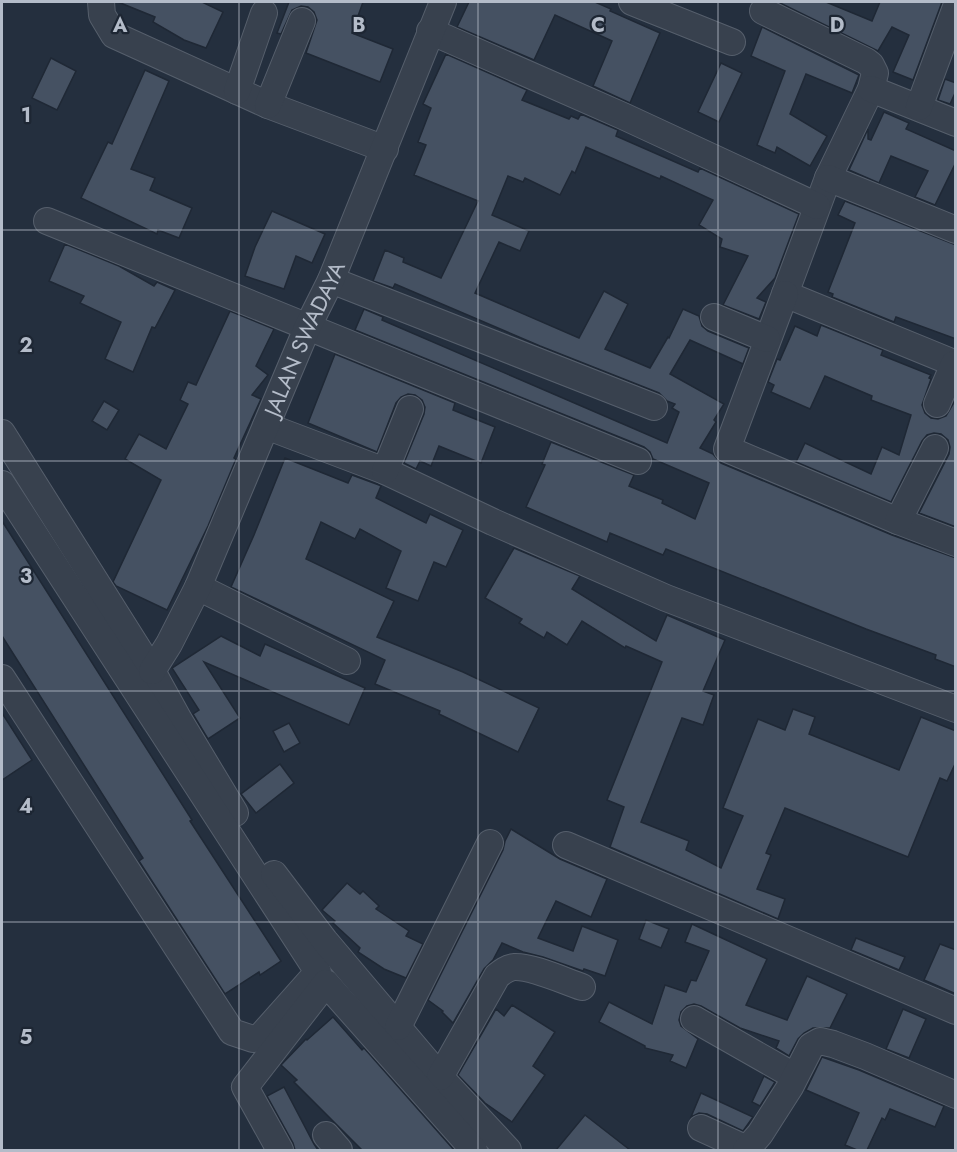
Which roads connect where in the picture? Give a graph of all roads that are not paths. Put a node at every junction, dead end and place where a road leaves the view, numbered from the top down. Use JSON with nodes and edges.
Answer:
{"nodes":[{"id":1,"x":101,"y":2,"type":"edge"},
{"id":2,"x":443,"y":2,"type":"edge"},
{"id":3,"x":632,"y":2,"type":"edge"},
{"id":4,"x":956,"y":7,"type":"edge"},
{"id":5,"x":763,"y":11,"type":"dead end"},
{"id":6,"x":264,"y":13,"type":"dead end"},
{"id":7,"x":302,"y":21,"type":"dead end"},
{"id":8,"x":430,"y":31,"type":"junction"},
{"id":9,"x":732,"y":42,"type":"dead end"},
{"id":10,"x":871,"y":89,"type":"junction"},
{"id":11,"x":237,"y":91,"type":"junction"},
{"id":12,"x":268,"y":105,"type":"junction"},
{"id":13,"x":919,"y":107,"type":"junction"},
{"id":14,"x":956,"y":123,"type":"edge"},
{"id":15,"x":385,"y":149,"type":"junction"},
{"id":16,"x":828,"y":178,"type":"junction"},
{"id":17,"x":817,"y":206,"type":"junction"},
{"id":18,"x":48,"y":221,"type":"dead end"},
{"id":19,"x":956,"y":230,"type":"edge"},
{"id":20,"x":331,"y":280,"type":"junction"},
{"id":21,"x":785,"y":294,"type":"junction"},
{"id":22,"x":714,"y":317,"type":"dead end"},
{"id":23,"x":308,"y":326,"type":"junction"},
{"id":24,"x":767,"y":339,"type":"junction"},
{"id":25,"x":955,"y":364,"type":"edge"},
{"id":26,"x":937,"y":404,"type":"dead end"},
{"id":27,"x":654,"y":406,"type":"dead end"},
{"id":28,"x":410,"y":409,"type":"dead end"},
{"id":29,"x":266,"y":426,"type":"junction"},
{"id":30,"x":2,"y":433,"type":"edge"},
{"id":31,"x":934,"y":448,"type":"dead end"},
{"id":32,"x":638,"y":460,"type":"dead end"},
{"id":33,"x":385,"y":471,"type":"junction"},
{"id":34,"x":2,"y":484,"type":"edge"},
{"id":35,"x":898,"y":521,"type":"junction"},
{"id":36,"x":956,"y":543,"type":"edge"},
{"id":37,"x":198,"y":587,"type":"junction"},
{"id":38,"x":347,"y":661,"type":"dead end"},
{"id":39,"x":152,"y":671,"type":"junction"},
{"id":40,"x":2,"y":678,"type":"edge"},
{"id":41,"x":956,"y":708,"type":"edge"},
{"id":42,"x":490,"y":843,"type":"dead end"},
{"id":43,"x":566,"y":845,"type":"dead end"},
{"id":44,"x":582,"y":987,"type":"dead end"},
{"id":45,"x":956,"y":1011,"type":"edge"},
{"id":46,"x":694,"y":1019,"type":"dead end"},
{"id":47,"x":398,"y":1027,"type":"junction"},
{"id":48,"x":794,"y":1076,"type":"junction"},
{"id":49,"x":440,"y":1077,"type":"junction"},
{"id":50,"x":956,"y":1095,"type":"edge"},
{"id":51,"x":701,"y":1128,"type":"dead end"},
{"id":52,"x":280,"y":1150,"type":"edge"},
{"id":53,"x":474,"y":1150,"type":"edge"},
{"id":54,"x":508,"y":1150,"type":"edge"},
{"id":55,"x":747,"y":1150,"type":"edge"}],
"edges":[{"from":1,"to":11,"type":"street"},
{"from":2,"to":8,"type":"street","name":"JALAN SWADAYA"},
{"from":3,"to":9,"type":"street"},
{"from":4,"to":13,"type":"street"},
{"from":5,"to":10,"type":"street"},
{"from":6,"to":11,"type":"street"},
{"from":7,"to":12,"type":"street"},
{"from":8,"to":15,"type":"street","name":"JALAN SWADAYA"},
{"from":8,"to":17,"type":"street"},
{"from":10,"to":13,"type":"street"},
{"from":10,"to":16,"type":"street"},
{"from":11,"to":12,"type":"street"},
{"from":12,"to":15,"type":"street"},
{"from":13,"to":14,"type":"street"},
{"from":15,"to":20,"type":"street","name":"JALAN SWADAYA"},
{"from":16,"to":17,"type":"street"},
{"from":16,"to":19,"type":"street"},
{"from":17,"to":21,"type":"street"},
{"from":18,"to":23,"type":"street"},
{"from":20,"to":23,"type":"street","name":"JALAN SWADAYA"},
{"from":20,"to":27,"type":"street"},
{"from":21,"to":24,"type":"street"},
{"from":21,"to":25,"type":"street"},
{"from":22,"to":24,"type":"street"},
{"from":23,"to":29,"type":"street","name":"JALAN SWADAYA"},
{"from":23,"to":32,"type":"street"},
{"from":24,"to":35,"type":"street"},
{"from":25,"to":26,"type":"street"},
{"from":28,"to":33,"type":"street"},
{"from":29,"to":33,"type":"street"},
{"from":29,"to":37,"type":"street","name":"JALAN SWADAYA"},
{"from":30,"to":39,"type":"street"},
{"from":31,"to":35,"type":"street"},
{"from":33,"to":41,"type":"street"},
{"from":34,"to":40,"type":"street"},
{"from":35,"to":36,"type":"street"},
{"from":37,"to":38,"type":"street"},
{"from":37,"to":39,"type":"street","name":"JALAN SWADAYA"},
{"from":39,"to":47,"type":"street"},
{"from":42,"to":47,"type":"street"},
{"from":43,"to":45,"type":"street"},
{"from":44,"to":49,"type":"street"},
{"from":46,"to":48,"type":"street"},
{"from":47,"to":49,"type":"street"},
{"from":48,"to":50,"type":"street"},
{"from":48,"to":55,"type":"street"},
{"from":49,"to":54,"type":"street"},
{"from":51,"to":55,"type":"street"},
{"from":52,"to":53,"type":"street"}]}
